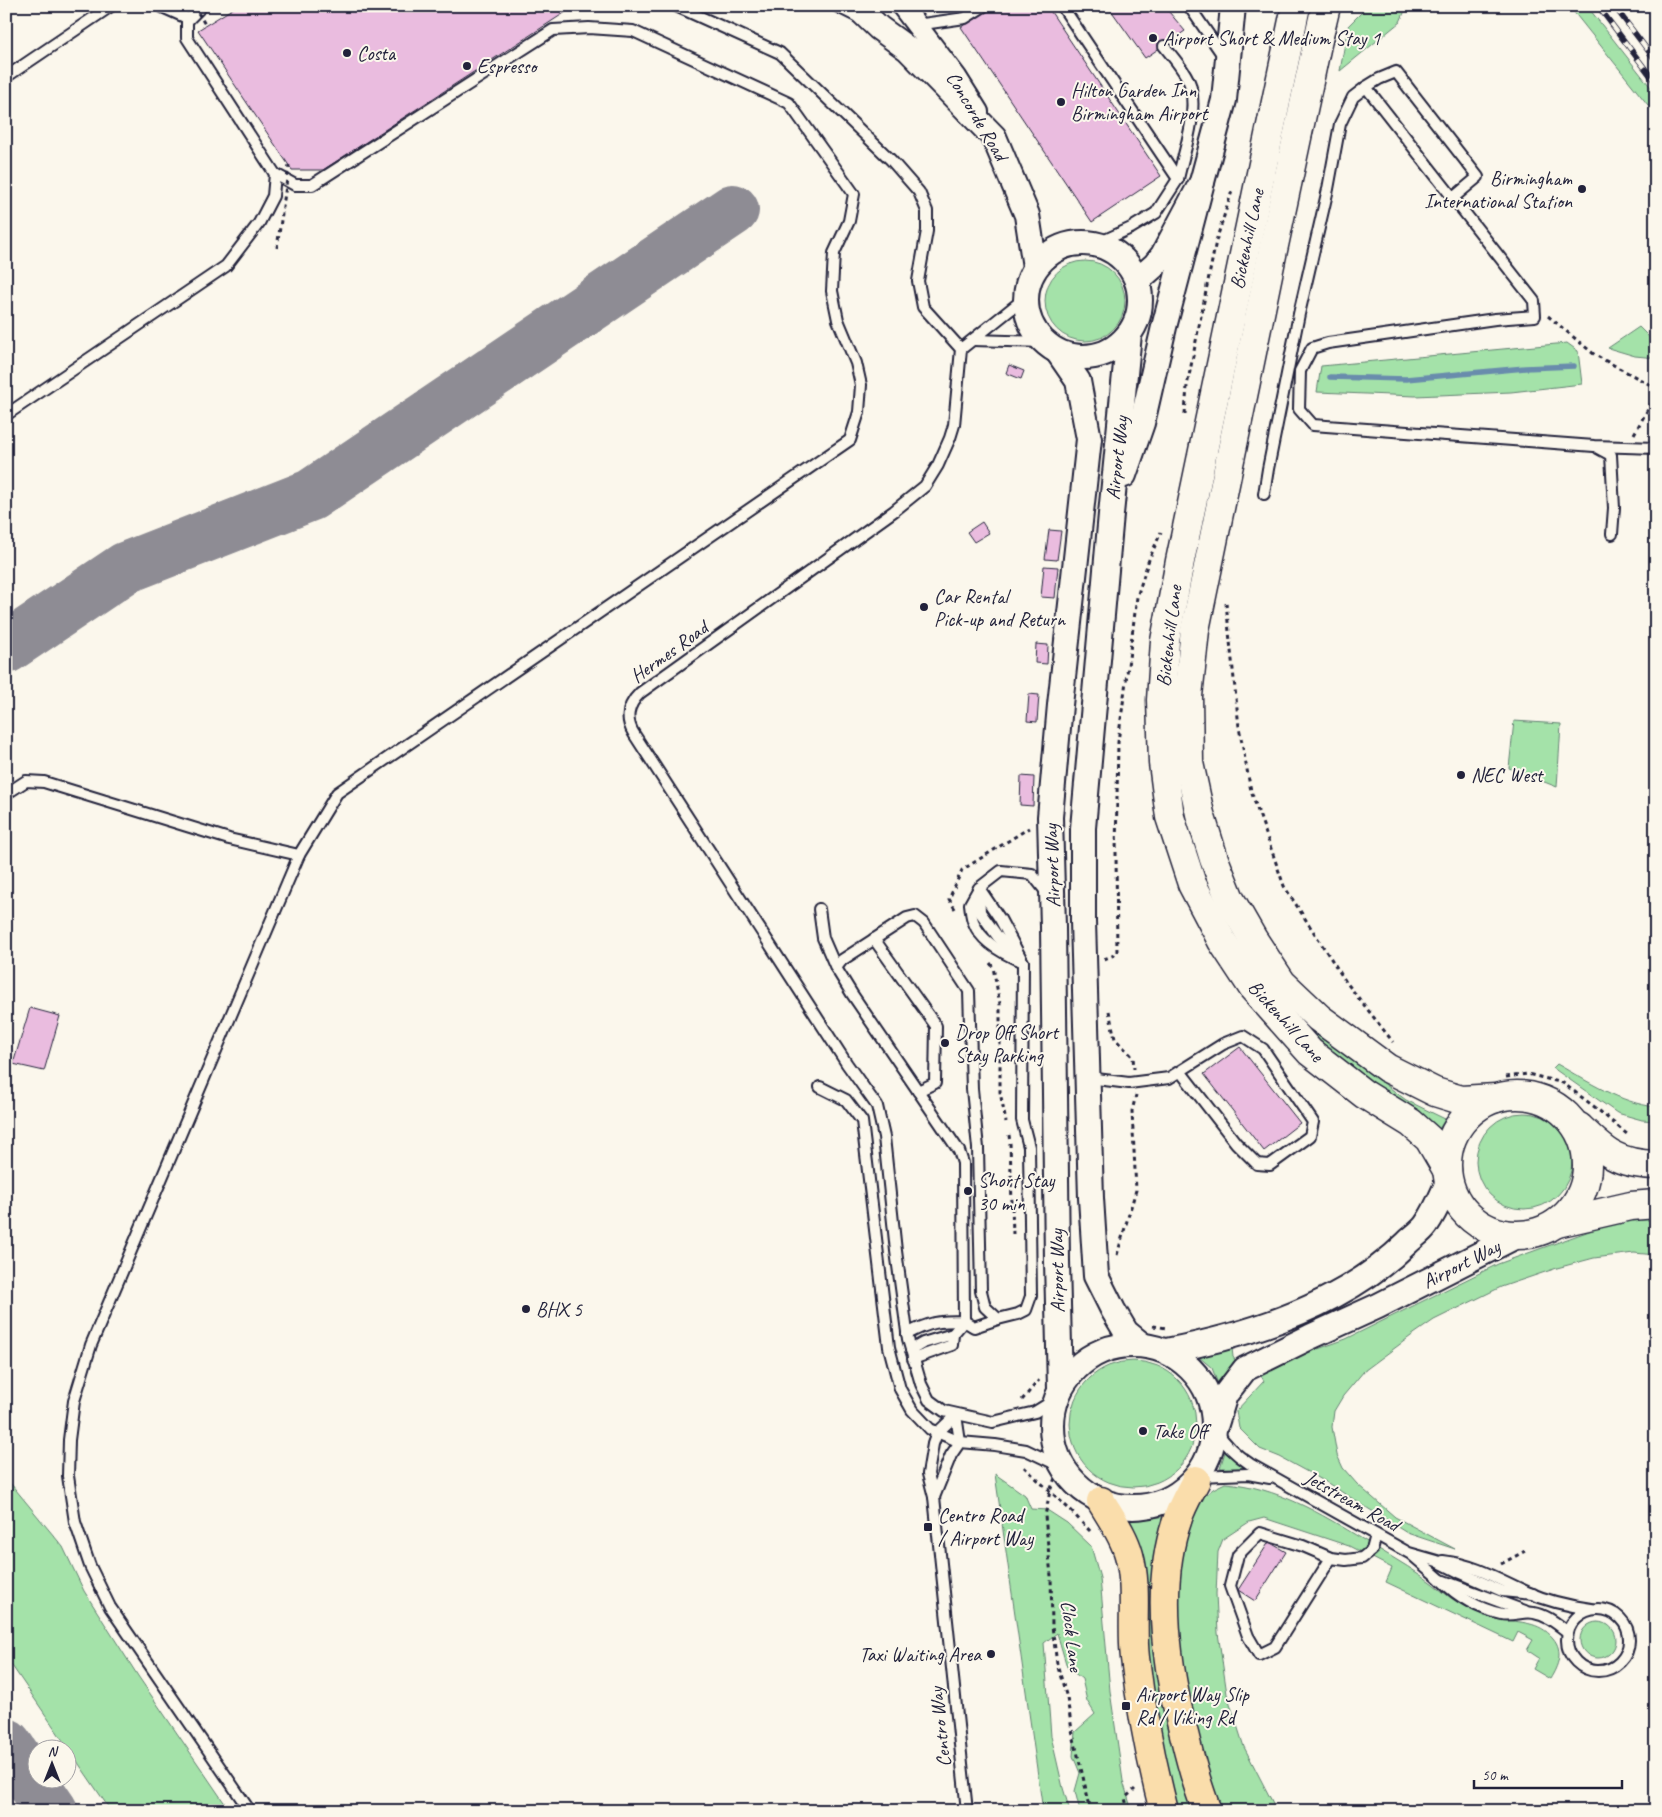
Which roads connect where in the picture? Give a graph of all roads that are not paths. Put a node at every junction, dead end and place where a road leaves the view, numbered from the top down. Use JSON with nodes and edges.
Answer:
{"nodes":[{"id":1,"x":110,"y":6,"type":"edge"},
{"id":2,"x":160,"y":6,"type":"edge"},
{"id":3,"x":202,"y":6,"type":"edge"},
{"id":4,"x":676,"y":6,"type":"edge"},
{"id":5,"x":836,"y":6,"type":"edge"},
{"id":6,"x":856,"y":6,"type":"edge"},
{"id":7,"x":902,"y":6,"type":"edge"},
{"id":8,"x":984,"y":6,"type":"edge"},
{"id":9,"x":1062,"y":6,"type":"edge"},
{"id":10,"x":1189,"y":6,"type":"edge"},
{"id":11,"x":1233,"y":6,"type":"edge"},
{"id":12,"x":1296,"y":6,"type":"edge"},
{"id":13,"x":1326,"y":6,"type":"edge"},
{"id":14,"x":187,"y":18,"type":"dead end"},
{"id":15,"x":916,"y":25,"type":"junction"},
{"id":16,"x":879,"y":28,"type":"junction"},
{"id":17,"x":1164,"y":46,"type":"dead end"},
{"id":18,"x":1227,"y":63,"type":"junction"},
{"id":19,"x":6,"y":77,"type":"edge"},
{"id":20,"x":1366,"y":86,"type":"junction"},
{"id":21,"x":994,"y":137,"type":"junction"},
{"id":22,"x":275,"y":174,"type":"junction"},
{"id":23,"x":1178,"y":180,"type":"junction"},
{"id":24,"x":1202,"y":182,"type":"junction"},
{"id":25,"x":1454,"y":198,"type":"junction"},
{"id":26,"x":1096,"y":244,"type":"junction"},
{"id":27,"x":1035,"y":268,"type":"junction"},
{"id":28,"x":1137,"y":281,"type":"junction"},
{"id":29,"x":1025,"y":298,"type":"junction"},
{"id":30,"x":1129,"y":334,"type":"junction"},
{"id":31,"x":973,"y":340,"type":"junction"},
{"id":32,"x":1051,"y":347,"type":"junction"},
{"id":33,"x":962,"y":349,"type":"junction"},
{"id":34,"x":6,"y":415,"type":"edge"},
{"id":35,"x":1594,"y":446,"type":"junction"},
{"id":36,"x":1656,"y":448,"type":"edge"},
{"id":37,"x":1264,"y":494,"type":"dead end"},
{"id":38,"x":1111,"y":514,"type":"junction"},
{"id":39,"x":1612,"y":534,"type":"dead end"},
{"id":40,"x":6,"y":794,"type":"edge"},
{"id":41,"x":299,"y":855,"type":"junction"},
{"id":42,"x":979,"y":888,"type":"junction"},
{"id":43,"x":1052,"y":900,"type":"junction"},
{"id":44,"x":819,"y":909,"type":"dead end"},
{"id":45,"x":874,"y":939,"type":"junction"},
{"id":46,"x":1024,"y":962,"type":"junction"},
{"id":47,"x":836,"y":968,"type":"junction"},
{"id":48,"x":1180,"y":1071,"type":"junction"},
{"id":49,"x":1088,"y":1078,"type":"junction"},
{"id":50,"x":820,"y":1087,"type":"dead end"},
{"id":51,"x":1500,"y":1088,"type":"junction"},
{"id":52,"x":918,"y":1091,"type":"junction"},
{"id":53,"x":1569,"y":1117,"type":"junction"},
{"id":54,"x":978,"y":1148,"type":"junction"},
{"id":55,"x":960,"y":1151,"type":"junction"},
{"id":56,"x":1656,"y":1166,"type":"edge"},
{"id":57,"x":1448,"y":1175,"type":"junction"},
{"id":58,"x":1656,"y":1204,"type":"edge"},
{"id":59,"x":1557,"y":1222,"type":"junction"},
{"id":60,"x":1518,"y":1235,"type":"junction"},
{"id":61,"x":998,"y":1319,"type":"junction"},
{"id":62,"x":964,"y":1321,"type":"junction"},
{"id":63,"x":907,"y":1334,"type":"junction"},
{"id":64,"x":1168,"y":1340,"type":"junction"},
{"id":65,"x":1142,"y":1345,"type":"junction"},
{"id":66,"x":912,"y":1354,"type":"junction"},
{"id":67,"x":1058,"y":1394,"type":"junction"},
{"id":68,"x":956,"y":1415,"type":"junction"},
{"id":69,"x":1216,"y":1427,"type":"junction"},
{"id":70,"x":938,"y":1433,"type":"junction"},
{"id":71,"x":960,"y":1442,"type":"junction"},
{"id":72,"x":1062,"y":1467,"type":"junction"},
{"id":73,"x":1197,"y":1478,"type":"junction"},
{"id":74,"x":1278,"y":1479,"type":"junction"},
{"id":75,"x":934,"y":1497,"type":"junction"},
{"id":76,"x":1101,"y":1501,"type":"junction"},
{"id":77,"x":1376,"y":1535,"type":"junction"},
{"id":78,"x":1409,"y":1553,"type":"junction"},
{"id":79,"x":1331,"y":1558,"type":"junction"},
{"id":80,"x":1591,"y":1609,"type":"junction"},
{"id":81,"x":1568,"y":1632,"type":"junction"},
{"id":82,"x":250,"y":1811,"type":"edge"},
{"id":83,"x":967,"y":1811,"type":"edge"},
{"id":84,"x":1164,"y":1811,"type":"edge"},
{"id":85,"x":1207,"y":1811,"type":"edge"}],
"edges":[{"from":1,"to":19,"type":"lane"},
{"from":2,"to":14,"type":"lane"},
{"from":3,"to":22,"type":"lane"},
{"from":4,"to":33,"type":"lane"},
{"from":5,"to":16,"type":"lane"},
{"from":6,"to":16,"type":"street"},
{"from":7,"to":15,"type":"street","name":"Concorde Road"},
{"from":8,"to":15,"type":"lane"},
{"from":9,"to":23,"type":"lane"},
{"from":10,"to":18,"type":"lane"},
{"from":11,"to":18,"type":"street"},
{"from":12,"to":57,"type":"main road","name":"Bickenhill Lane"},
{"from":13,"to":51,"type":"main road","name":"Bickenhill Lane"},
{"from":15,"to":21,"type":"street","name":"Concorde Road"},
{"from":16,"to":21,"type":"street"},
{"from":17,"to":23,"type":"lane"},
{"from":18,"to":24,"type":"street"},
{"from":20,"to":25,"type":"lane"},
{"from":20,"to":25,"type":"lane"},
{"from":20,"to":37,"type":"lane"},
{"from":21,"to":27,"type":"street","name":"Concorde Road"},
{"from":22,"to":34,"type":"lane"},
{"from":22,"to":41,"type":"lane"},
{"from":23,"to":26,"type":"lane"},
{"from":24,"to":28,"type":"street"},
{"from":24,"to":38,"type":"street"},
{"from":25,"to":35,"type":"lane"},
{"from":26,"to":27,"type":"street"},
{"from":26,"to":28,"type":"street"},
{"from":27,"to":29,"type":"street"},
{"from":28,"to":30,"type":"street"},
{"from":29,"to":31,"type":"lane"},
{"from":29,"to":32,"type":"street"},
{"from":30,"to":32,"type":"street"},
{"from":30,"to":38,"type":"street","name":"Airport Way"},
{"from":31,"to":32,"type":"lane"},
{"from":31,"to":33,"type":"lane"},
{"from":32,"to":43,"type":"street","name":"Airport Way"},
{"from":33,"to":63,"type":"lane","name":"Hermes Road"},
{"from":35,"to":36,"type":"lane"},
{"from":35,"to":39,"type":"lane"},
{"from":38,"to":49,"type":"street","name":"Airport Way"},
{"from":40,"to":41,"type":"lane"},
{"from":41,"to":82,"type":"lane"},
{"from":42,"to":43,"type":"lane"},
{"from":42,"to":46,"type":"lane"},
{"from":42,"to":46,"type":"lane"},
{"from":43,"to":67,"type":"street","name":"Airport Way"},
{"from":44,"to":47,"type":"lane"},
{"from":45,"to":47,"type":"lane"},
{"from":45,"to":52,"type":"lane"},
{"from":45,"to":54,"type":"lane"},
{"from":46,"to":61,"type":"lane"},
{"from":47,"to":52,"type":"lane"},
{"from":48,"to":48,"type":"lane"},
{"from":48,"to":49,"type":"lane"},
{"from":49,"to":65,"type":"street","name":"Airport Way"},
{"from":50,"to":70,"type":"lane"},
{"from":51,"to":53,"type":"main road"},
{"from":51,"to":57,"type":"main road"},
{"from":52,"to":55,"type":"lane"},
{"from":53,"to":56,"type":"main road"},
{"from":53,"to":59,"type":"main road"},
{"from":54,"to":55,"type":"lane"},
{"from":54,"to":61,"type":"lane"},
{"from":55,"to":62,"type":"lane"},
{"from":57,"to":60,"type":"main road"},
{"from":57,"to":64,"type":"street","name":"Airport Way"},
{"from":58,"to":59,"type":"main road"},
{"from":59,"to":60,"type":"main road"},
{"from":60,"to":69,"type":"street","name":"Airport Way"},
{"from":61,"to":62,"type":"lane"},
{"from":62,"to":63,"type":"lane"},
{"from":62,"to":66,"type":"lane"},
{"from":63,"to":66,"type":"lane","name":"Hermes Road"},
{"from":64,"to":65,"type":"street"},
{"from":64,"to":69,"type":"street"},
{"from":65,"to":67,"type":"street"},
{"from":66,"to":68,"type":"lane","name":"Hermes Road"},
{"from":67,"to":68,"type":"lane","name":"Hermes Road"},
{"from":67,"to":72,"type":"street"},
{"from":68,"to":70,"type":"lane"},
{"from":68,"to":71,"type":"lane"},
{"from":69,"to":73,"type":"street"},
{"from":69,"to":74,"type":"lane","name":"Jetstream Road"},
{"from":70,"to":71,"type":"lane"},
{"from":70,"to":75,"type":"lane","name":"Centro Way"},
{"from":71,"to":72,"type":"lane"},
{"from":71,"to":75,"type":"lane"},
{"from":72,"to":76,"type":"street"},
{"from":73,"to":74,"type":"lane","name":"Jetstream Road"},
{"from":73,"to":76,"type":"street"},
{"from":73,"to":85,"type":"highway"},
{"from":74,"to":77,"type":"lane","name":"Jetstream Road"},
{"from":75,"to":83,"type":"lane","name":"Centro Way"},
{"from":76,"to":84,"type":"highway"},
{"from":77,"to":78,"type":"lane","name":"Jetstream Road"},
{"from":77,"to":79,"type":"lane"},
{"from":78,"to":80,"type":"lane"},
{"from":78,"to":81,"type":"lane"},
{"from":79,"to":79,"type":"lane"},
{"from":80,"to":81,"type":"lane"},
{"from":80,"to":81,"type":"lane"}]}
